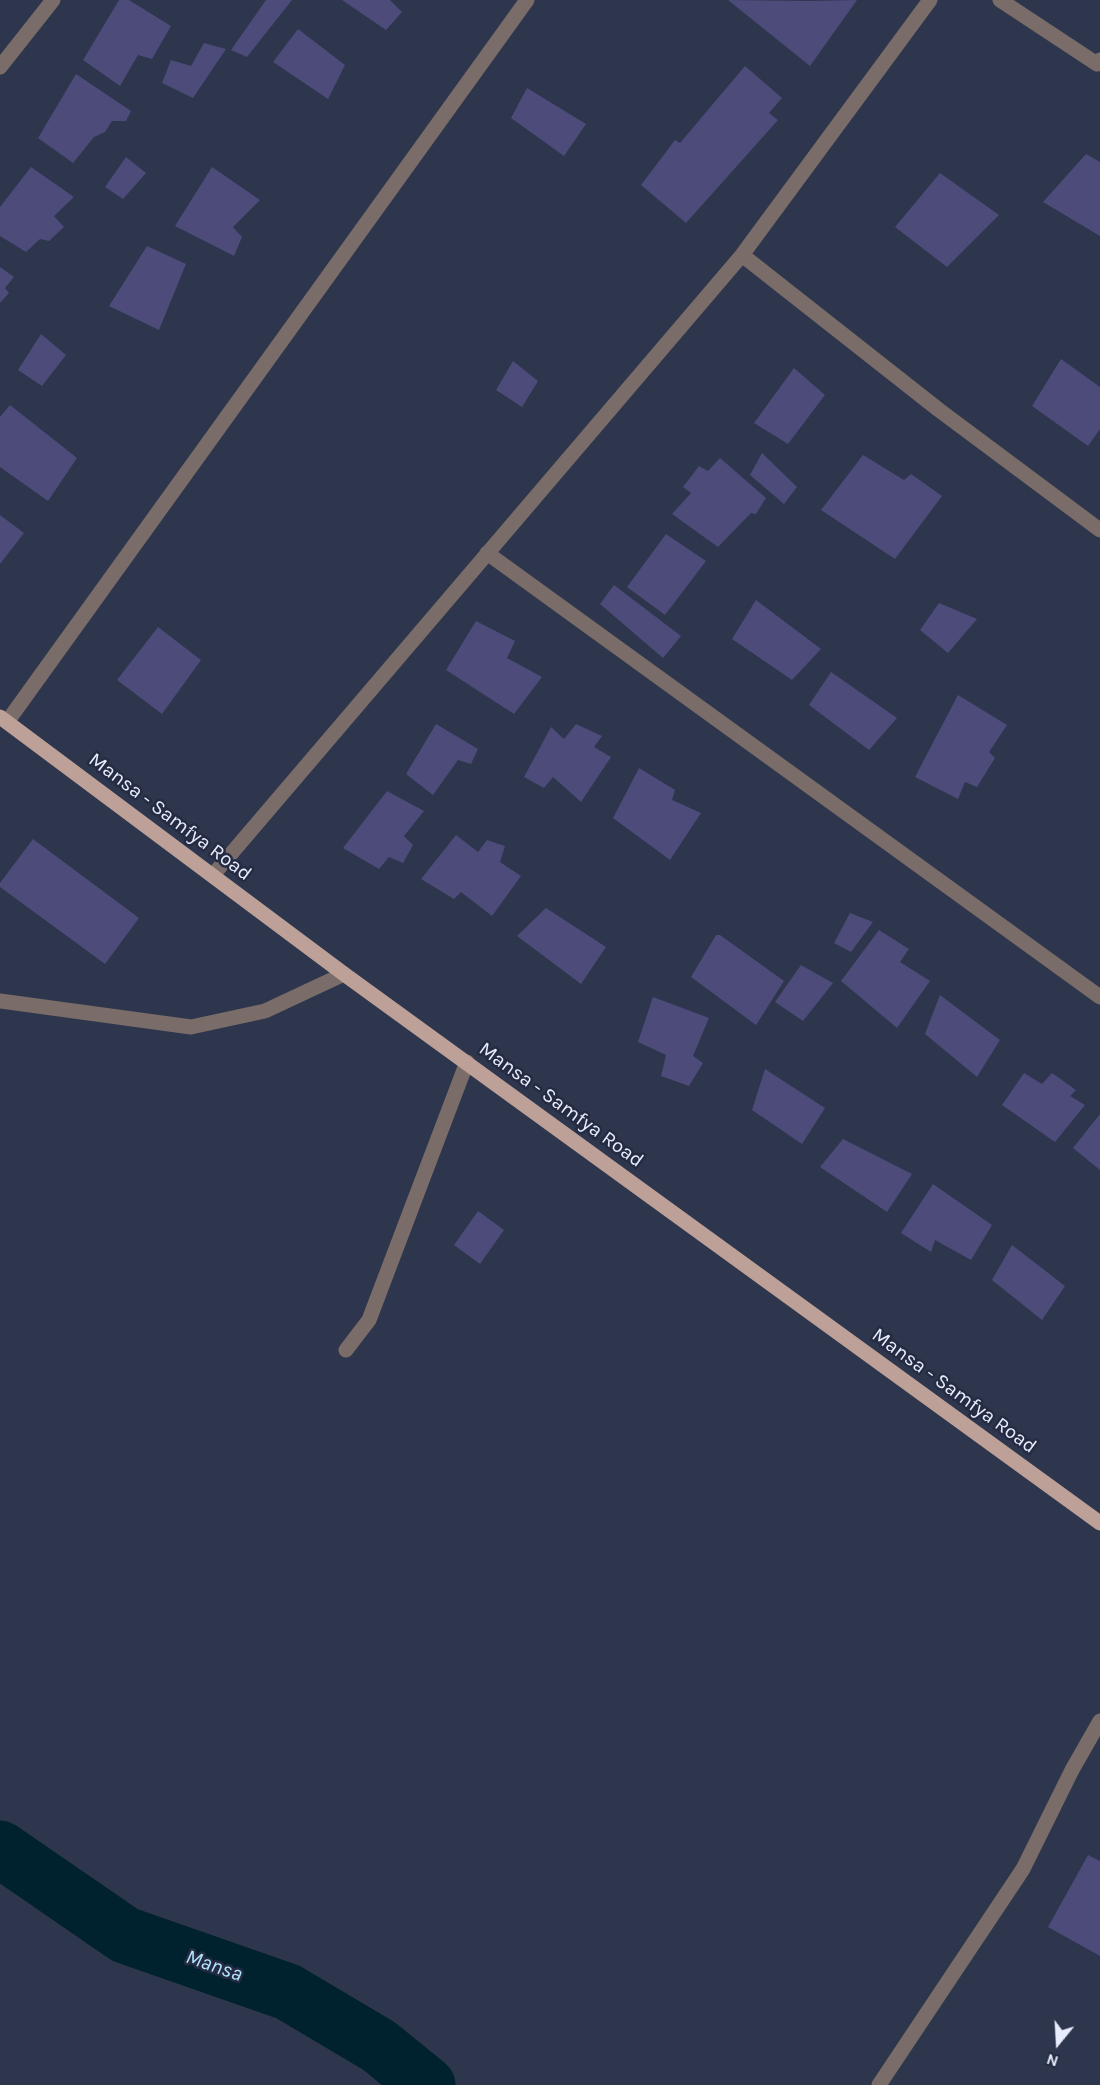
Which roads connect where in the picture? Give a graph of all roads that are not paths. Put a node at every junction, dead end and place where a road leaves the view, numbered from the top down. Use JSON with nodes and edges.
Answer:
{"nodes":[{"id":1,"x":53,"y":0,"type":"edge"},
{"id":2,"x":527,"y":0,"type":"edge"},
{"id":3,"x":930,"y":0,"type":"edge"},
{"id":4,"x":1000,"y":0,"type":"edge"},
{"id":5,"x":1099,"y":64,"type":"edge"},
{"id":6,"x":0,"y":67,"type":"edge"},
{"id":7,"x":742,"y":255,"type":"junction"},
{"id":8,"x":1100,"y":530,"type":"edge"},
{"id":9,"x":488,"y":553,"type":"junction"},
{"id":10,"x":4,"y":720,"type":"edge"},
{"id":11,"x":213,"y":875,"type":"junction"},
{"id":12,"x":344,"y":974,"type":"junction"},
{"id":13,"x":1100,"y":997,"type":"edge"},
{"id":14,"x":0,"y":1001,"type":"edge"},
{"id":15,"x":467,"y":1062,"type":"junction"},
{"id":16,"x":346,"y":1350,"type":"dead end"},
{"id":17,"x":1100,"y":1523,"type":"edge"},
{"id":18,"x":1100,"y":1721,"type":"edge"},
{"id":19,"x":879,"y":2085,"type":"edge"}],
"edges":[{"from":1,"to":6,"type":"street"},
{"from":2,"to":10,"type":"street"},
{"from":3,"to":7,"type":"street"},
{"from":4,"to":5,"type":"street"},
{"from":7,"to":8,"type":"street"},
{"from":7,"to":9,"type":"street"},
{"from":9,"to":11,"type":"street"},
{"from":9,"to":13,"type":"street"},
{"from":10,"to":11,"type":"main road","name":"Mansa - Samfya Road"},
{"from":11,"to":12,"type":"main road","name":"Mansa - Samfya Road"},
{"from":12,"to":14,"type":"street"},
{"from":12,"to":15,"type":"main road","name":"Mansa - Samfya Road"},
{"from":15,"to":16,"type":"street"},
{"from":15,"to":17,"type":"main road","name":"Mansa - Samfya Road"},
{"from":18,"to":19,"type":"street"}]}
